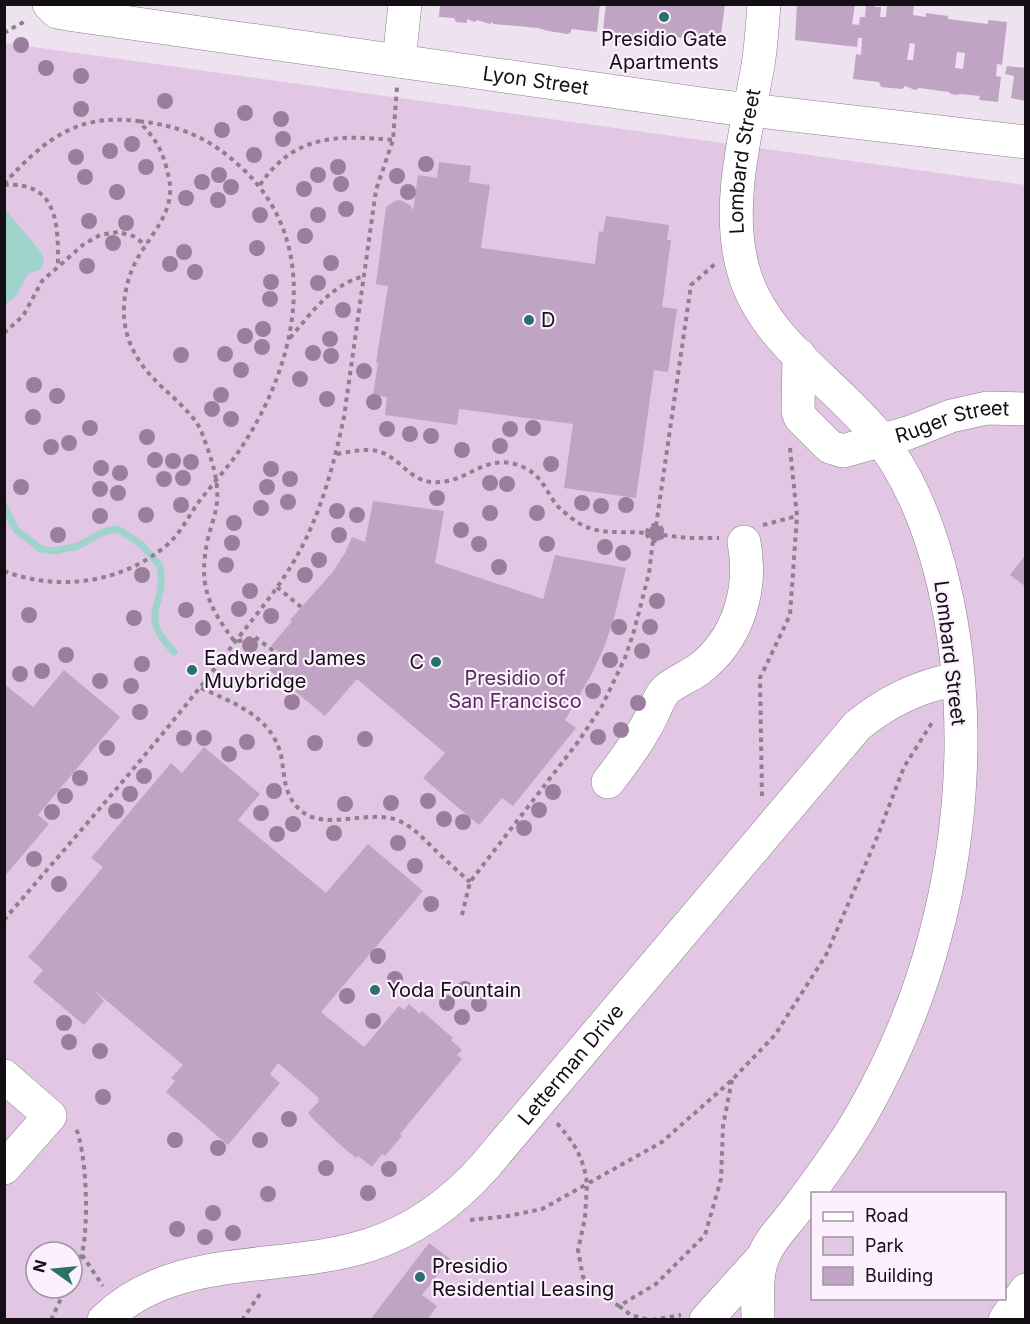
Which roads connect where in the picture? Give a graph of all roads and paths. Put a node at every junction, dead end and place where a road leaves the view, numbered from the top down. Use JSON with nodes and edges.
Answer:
{"nodes":[{"id":1,"x":405,"y":4,"type":"edge"},
{"id":2,"x":764,"y":4,"type":"edge"},
{"id":3,"x":50,"y":5,"type":"edge"},
{"id":4,"x":398,"y":74,"type":"junction"},
{"id":5,"x":750,"y":109,"type":"junction"},
{"id":6,"x":138,"y":121,"type":"junction"},
{"id":7,"x":393,"y":140,"type":"junction"},
{"id":8,"x":1026,"y":142,"type":"edge"},
{"id":9,"x":4,"y":185,"type":"edge"},
{"id":10,"x":260,"y":185,"type":"junction"},
{"id":11,"x":146,"y":245,"type":"junction"},
{"id":12,"x":718,"y":262,"type":"dead end"},
{"id":13,"x":58,"y":266,"type":"junction"},
{"id":14,"x":364,"y":276,"type":"junction"},
{"id":15,"x":4,"y":333,"type":"edge"},
{"id":16,"x":290,"y":338,"type":"junction"},
{"id":17,"x":799,"y":356,"type":"junction"},
{"id":18,"x":1026,"y":409,"type":"edge"},
{"id":19,"x":790,"y":441,"type":"dead end"},
{"id":20,"x":881,"y":441,"type":"junction"},
{"id":21,"x":337,"y":454,"type":"junction"},
{"id":22,"x":216,"y":480,"type":"junction"},
{"id":23,"x":796,"y":516,"type":"junction"},
{"id":24,"x":656,"y":526,"type":"junction"},
{"id":25,"x":647,"y":533,"type":"junction"},
{"id":26,"x":663,"y":535,"type":"junction"},
{"id":27,"x":742,"y":535,"type":"junction"},
{"id":28,"x":653,"y":541,"type":"junction"},
{"id":29,"x":4,"y":572,"type":"edge"},
{"id":30,"x":277,"y":587,"type":"junction"},
{"id":31,"x":301,"y":607,"type":"dead end"},
{"id":32,"x":235,"y":642,"type":"junction"},
{"id":33,"x":276,"y":650,"type":"dead end"},
{"id":34,"x":957,"y":678,"type":"junction"},
{"id":35,"x":200,"y":688,"type":"junction"},
{"id":36,"x":933,"y":720,"type":"dead end"},
{"id":37,"x":608,"y":782,"type":"dead end"},
{"id":38,"x":773,"y":824,"type":"junction"},
{"id":39,"x":470,"y":882,"type":"junction"},
{"id":40,"x":462,"y":915,"type":"dead end"},
{"id":41,"x":4,"y":920,"type":"edge"},
{"id":42,"x":4,"y":1076,"type":"edge"},
{"id":43,"x":732,"y":1080,"type":"junction"},
{"id":44,"x":60,"y":1117,"type":"junction"},
{"id":45,"x":552,"y":1117,"type":"dead end"},
{"id":46,"x":4,"y":1168,"type":"edge"},
{"id":47,"x":587,"y":1184,"type":"junction"},
{"id":48,"x":463,"y":1218,"type":"dead end"},
{"id":49,"x":83,"y":1240,"type":"edge"},
{"id":50,"x":84,"y":1258,"type":"edge"},
{"id":51,"x":762,"y":1258,"type":"junction"},
{"id":52,"x":263,"y":1289,"type":"dead end"},
{"id":53,"x":1026,"y":1290,"type":"edge"},
{"id":54,"x":60,"y":1300,"type":"edge"},
{"id":55,"x":105,"y":1304,"type":"edge"},
{"id":56,"x":619,"y":1306,"type":"junction"},
{"id":57,"x":51,"y":1320,"type":"edge"},
{"id":58,"x":242,"y":1320,"type":"edge"},
{"id":59,"x":649,"y":1320,"type":"edge"},
{"id":60,"x":706,"y":1320,"type":"edge"},
{"id":61,"x":758,"y":1320,"type":"edge"},
{"id":62,"x":1005,"y":1320,"type":"edge"}],
"edges":[{"from":1,"to":4,"type":"street"},
{"from":2,"to":5,"type":"street","name":"Lombard Street"},
{"from":3,"to":4,"type":"street","name":"Lyon Street"},
{"from":4,"to":5,"type":"street","name":"Lyon Street"},
{"from":4,"to":7,"type":"path"},
{"from":5,"to":8,"type":"street","name":"Lyon Street"},
{"from":5,"to":17,"type":"street","name":"Lombard Street"},
{"from":6,"to":9,"type":"path"},
{"from":6,"to":10,"type":"path"},
{"from":6,"to":11,"type":"path"},
{"from":7,"to":10,"type":"path"},
{"from":7,"to":14,"type":"path"},
{"from":9,"to":13,"type":"path"},
{"from":10,"to":16,"type":"path"},
{"from":11,"to":13,"type":"path"},
{"from":11,"to":22,"type":"path"},
{"from":12,"to":24,"type":"path"},
{"from":13,"to":15,"type":"path"},
{"from":14,"to":16,"type":"path"},
{"from":14,"to":21,"type":"path"},
{"from":16,"to":22,"type":"path"},
{"from":17,"to":20,"type":"street","name":"Lombard Street"},
{"from":17,"to":20,"type":"street","name":"Ruger Street"},
{"from":18,"to":20,"type":"street","name":"Ruger Street"},
{"from":19,"to":23,"type":"path"},
{"from":20,"to":34,"type":"street","name":"Lombard Street"},
{"from":21,"to":25,"type":"path"},
{"from":21,"to":30,"type":"path"},
{"from":22,"to":29,"type":"path"},
{"from":22,"to":32,"type":"path"},
{"from":23,"to":27,"type":"path"},
{"from":23,"to":38,"type":"path"},
{"from":24,"to":25,"type":"path"},
{"from":24,"to":26,"type":"path"},
{"from":25,"to":28,"type":"path"},
{"from":26,"to":27,"type":"path"},
{"from":26,"to":28,"type":"path"},
{"from":27,"to":37,"type":"street"},
{"from":28,"to":39,"type":"path"},
{"from":30,"to":31,"type":"path"},
{"from":30,"to":32,"type":"path"},
{"from":32,"to":33,"type":"path"},
{"from":32,"to":35,"type":"path"},
{"from":34,"to":38,"type":"street","name":"Letterman Drive"},
{"from":34,"to":51,"type":"street","name":"Lombard Street"},
{"from":35,"to":39,"type":"path"},
{"from":35,"to":41,"type":"path"},
{"from":36,"to":43,"type":"path"},
{"from":38,"to":55,"type":"street","name":"Letterman Drive"},
{"from":39,"to":40,"type":"path"},
{"from":42,"to":44,"type":"street"},
{"from":43,"to":47,"type":"path"},
{"from":43,"to":56,"type":"path"},
{"from":44,"to":46,"type":"street"},
{"from":44,"to":49,"type":"path"},
{"from":45,"to":47,"type":"path"},
{"from":47,"to":48,"type":"path"},
{"from":47,"to":56,"type":"path"},
{"from":50,"to":55,"type":"path"},
{"from":51,"to":60,"type":"street"},
{"from":51,"to":61,"type":"street","name":"Lombard Street"},
{"from":52,"to":58,"type":"path"},
{"from":53,"to":62,"type":"street"},
{"from":54,"to":57,"type":"path"},
{"from":56,"to":59,"type":"path"}]}
